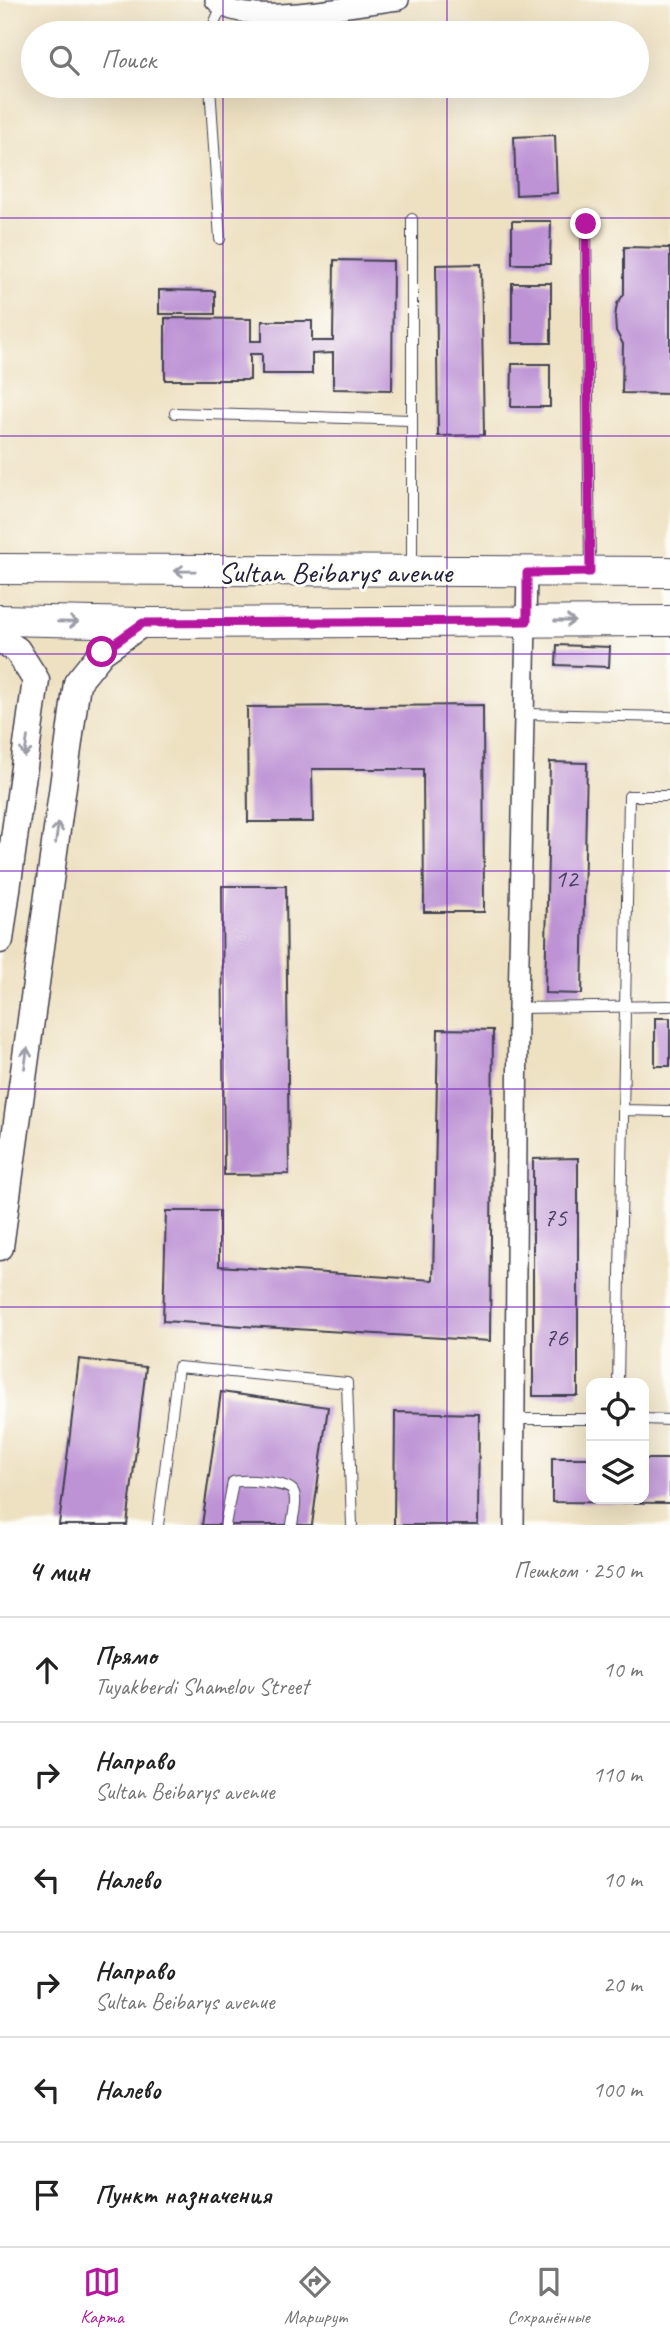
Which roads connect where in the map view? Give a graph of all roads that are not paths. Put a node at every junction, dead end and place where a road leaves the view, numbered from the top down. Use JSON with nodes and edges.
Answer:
{"nodes":[{"id":1,"x":399,"y":0,"type":"edge"},
{"id":2,"x":218,"y":4,"type":"edge"},
{"id":3,"x":213,"y":21,"type":"edge"},
{"id":4,"x":211,"y":98,"type":"edge"},
{"id":5,"x":412,"y":219,"type":"dead end"},
{"id":6,"x":586,"y":224,"type":"dead end"},
{"id":7,"x":220,"y":239,"type":"dead end"},
{"id":8,"x":175,"y":413,"type":"dead end"},
{"id":9,"x":411,"y":420,"type":"junction"},
{"id":10,"x":0,"y":569,"type":"edge"},
{"id":11,"x":590,"y":572,"type":"junction"},
{"id":12,"x":670,"y":572,"type":"edge"},
{"id":13,"x":412,"y":573,"type":"junction"},
{"id":14,"x":527,"y":573,"type":"junction"},
{"id":15,"x":0,"y":620,"type":"edge"},
{"id":16,"x":527,"y":621,"type":"junction"},
{"id":17,"x":670,"y":621,"type":"edge"},
{"id":18,"x":143,"y":623,"type":"junction"},
{"id":19,"x":0,"y":639,"type":"edge"},
{"id":20,"x":526,"y":714,"type":"junction"},
{"id":21,"x":670,"y":717,"type":"edge"},
{"id":22,"x":670,"y":796,"type":"edge"},
{"id":23,"x":0,"y":940,"type":"edge"},
{"id":24,"x":670,"y":1006,"type":"edge"},
{"id":25,"x":625,"y":1007,"type":"junction"},
{"id":26,"x":518,"y":1009,"type":"junction"},
{"id":27,"x":622,"y":1110,"type":"junction"},
{"id":28,"x":670,"y":1111,"type":"edge"},
{"id":29,"x":0,"y":1247,"type":"edge"},
{"id":30,"x":618,"y":1378,"type":"edge"},
{"id":31,"x":515,"y":1419,"type":"junction"},
{"id":32,"x":586,"y":1419,"type":"edge"},
{"id":33,"x":649,"y":1419,"type":"edge"},
{"id":34,"x":670,"y":1420,"type":"edge"},
{"id":35,"x":158,"y":1525,"type":"edge"},
{"id":36,"x":225,"y":1525,"type":"edge"},
{"id":37,"x":292,"y":1525,"type":"edge"},
{"id":38,"x":352,"y":1525,"type":"edge"},
{"id":39,"x":514,"y":1525,"type":"edge"}],
"edges":[{"from":1,"to":2,"type":"street"},
{"from":2,"to":3,"type":"lane"},
{"from":4,"to":7,"type":"lane"},
{"from":5,"to":9,"type":"lane"},
{"from":6,"to":11,"type":"lane"},
{"from":8,"to":9,"type":"lane"},
{"from":9,"to":13,"type":"lane"},
{"from":13,"to":10,"type":"main road","name":"Sultan Beibarys avenue","one_way":true},
{"from":11,"to":12,"type":"main road","name":"Sultan Beibarys avenue"},
{"from":11,"to":14,"type":"main road","name":"Sultan Beibarys avenue"},
{"from":13,"to":14,"type":"main road","name":"Sultan Beibarys avenue"},
{"from":14,"to":16,"type":"street"},
{"from":15,"to":18,"type":"main road","name":"Sultan Beibarys avenue","one_way":true},
{"from":16,"to":17,"type":"main road","name":"Sultan Beibarys avenue","one_way":true},
{"from":16,"to":18,"type":"main road","name":"Sultan Beibarys avenue"},
{"from":16,"to":20,"type":"street"},
{"from":29,"to":18,"type":"street","one_way":true},
{"from":19,"to":23,"type":"street","one_way":true},
{"from":20,"to":21,"type":"lane"},
{"from":20,"to":26,"type":"street"},
{"from":22,"to":25,"type":"lane"},
{"from":24,"to":25,"type":"lane"},
{"from":25,"to":26,"type":"lane"},
{"from":25,"to":27,"type":"lane"},
{"from":26,"to":31,"type":"street"},
{"from":27,"to":28,"type":"lane"},
{"from":27,"to":30,"type":"lane"},
{"from":31,"to":32,"type":"lane"},
{"from":31,"to":39,"type":"street"},
{"from":33,"to":34,"type":"lane"},
{"from":35,"to":38,"type":"lane"},
{"from":36,"to":37,"type":"lane"}]}
